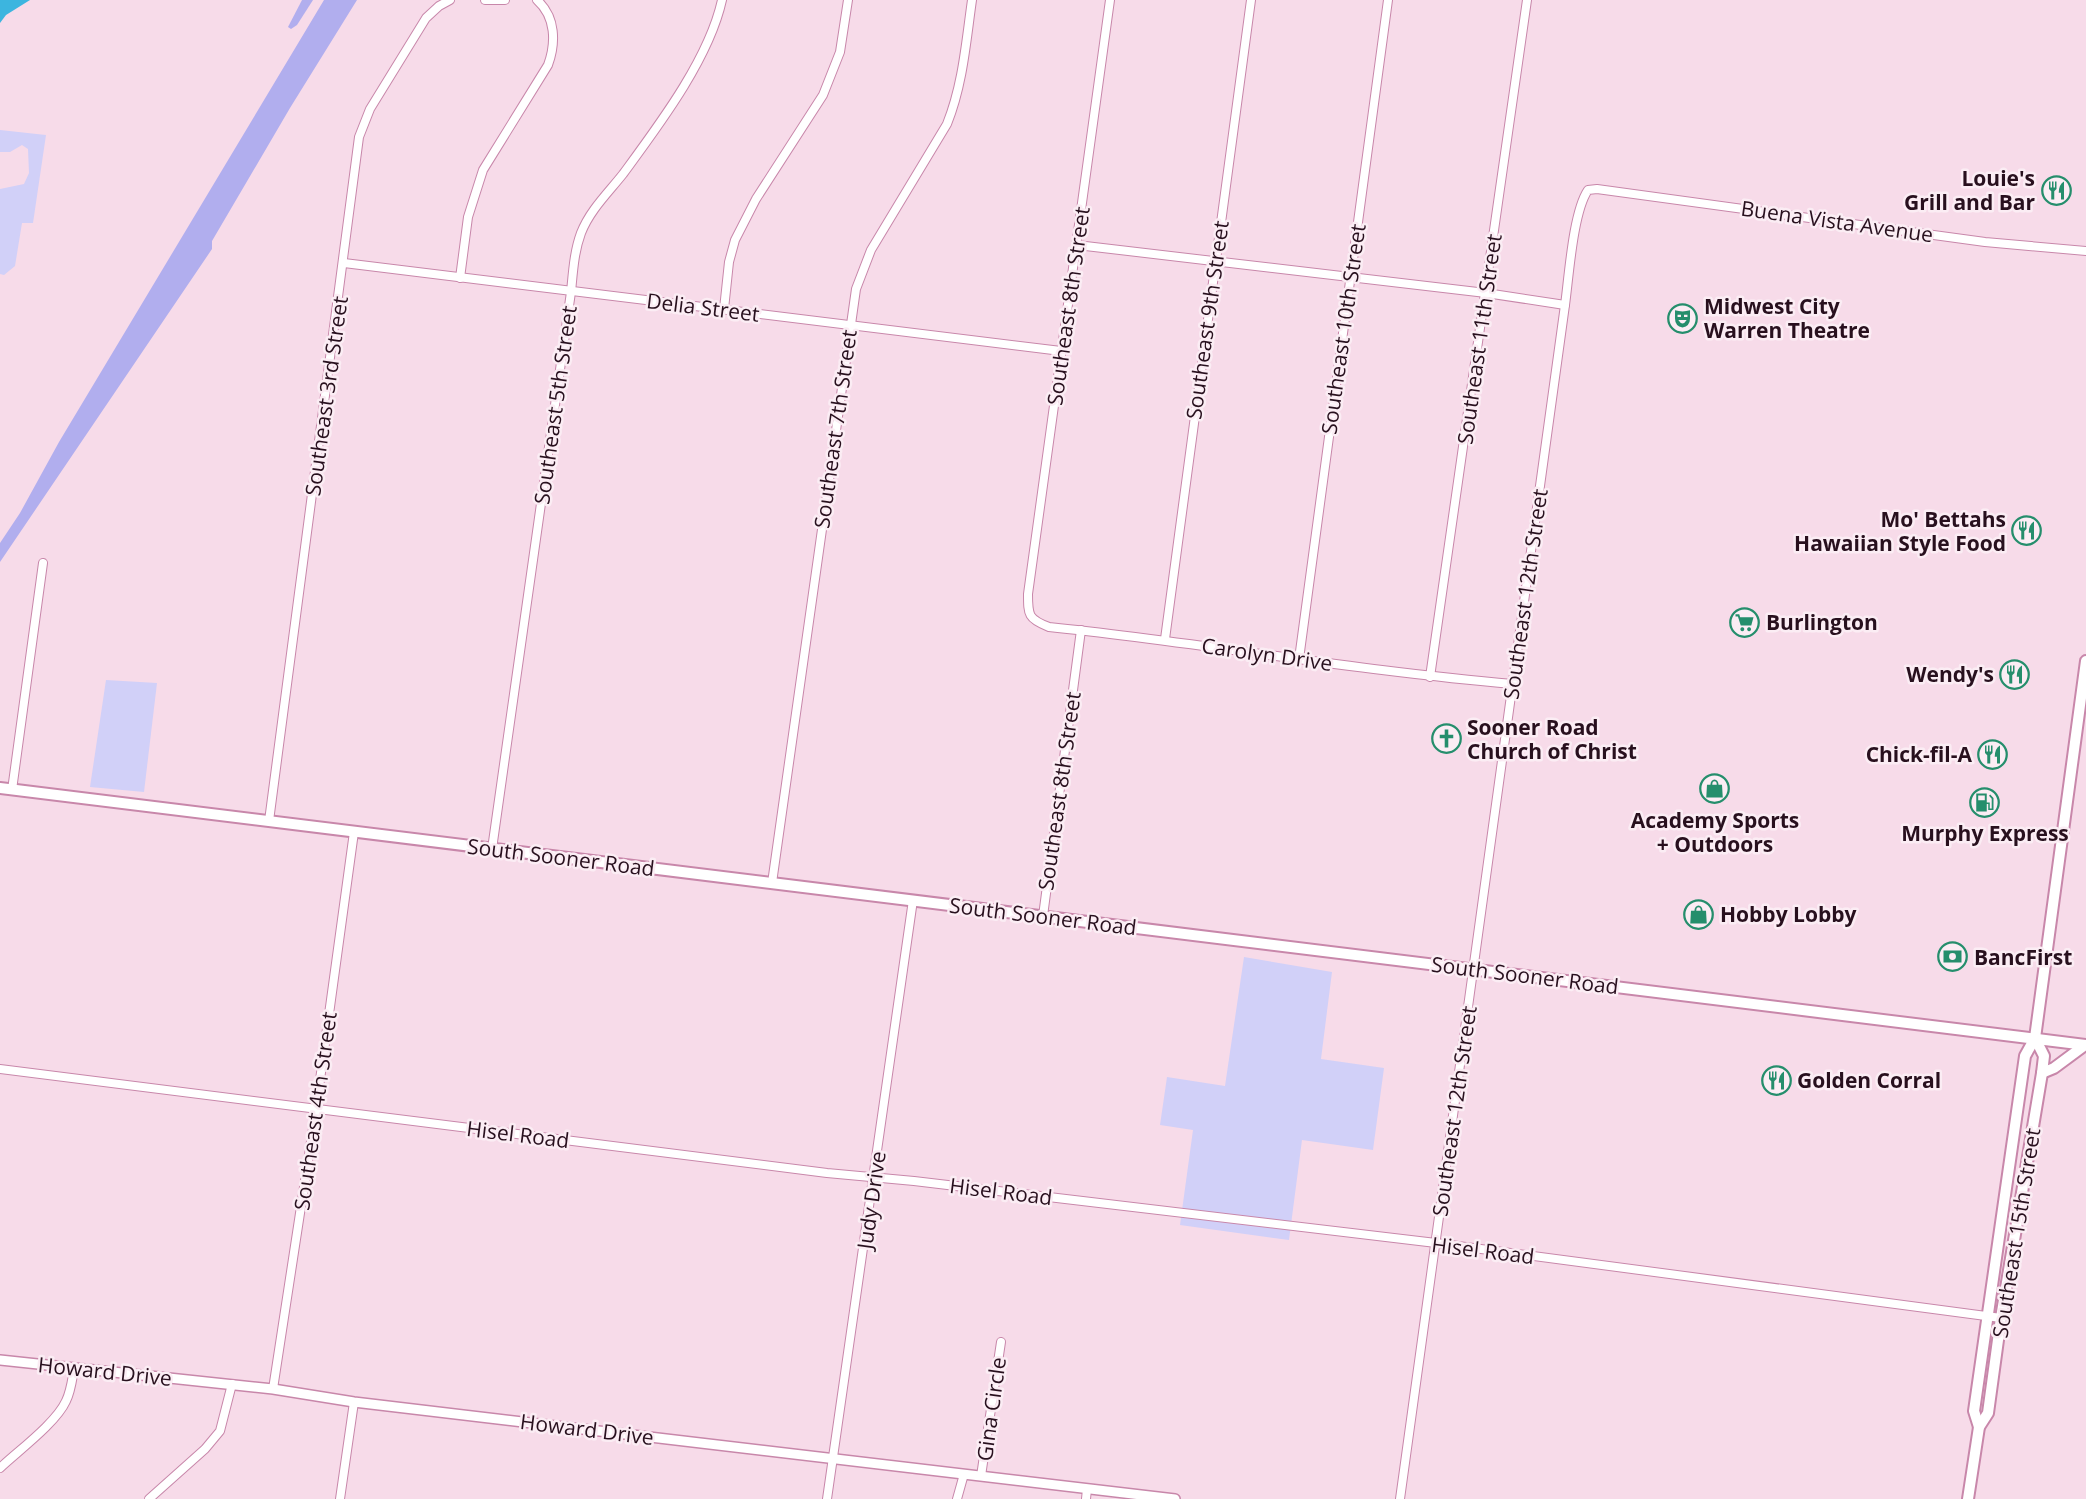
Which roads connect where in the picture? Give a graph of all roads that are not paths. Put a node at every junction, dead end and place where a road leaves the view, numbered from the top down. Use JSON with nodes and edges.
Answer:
{"nodes":[{"id":1,"x":450,"y":0,"type":"edge"},
{"id":2,"x":485,"y":0,"type":"edge"},
{"id":3,"x":505,"y":0,"type":"edge"},
{"id":4,"x":537,"y":0,"type":"edge"},
{"id":5,"x":722,"y":0,"type":"edge"},
{"id":6,"x":848,"y":0,"type":"edge"},
{"id":7,"x":972,"y":0,"type":"edge"},
{"id":8,"x":1110,"y":0,"type":"edge"},
{"id":9,"x":1251,"y":0,"type":"edge"},
{"id":10,"x":1388,"y":0,"type":"edge"},
{"id":11,"x":1527,"y":0,"type":"edge"},
{"id":12,"x":1588,"y":190,"type":"joint"},
{"id":13,"x":1077,"y":246,"type":"junction"},
{"id":14,"x":2086,"y":252,"type":"edge"},
{"id":15,"x":1215,"y":261,"type":"junction"},
{"id":16,"x":344,"y":263,"type":"junction"},
{"id":17,"x":460,"y":278,"type":"junction"},
{"id":18,"x":1350,"y":278,"type":"junction"},
{"id":19,"x":571,"y":292,"type":"junction"},
{"id":20,"x":1486,"y":294,"type":"junction"},
{"id":21,"x":1565,"y":305,"type":"junction"},
{"id":22,"x":724,"y":309,"type":"junction"},
{"id":23,"x":849,"y":326,"type":"junction"},
{"id":24,"x":1061,"y":351,"type":"junction"},
{"id":25,"x":43,"y":563,"type":"dead end"},
{"id":26,"x":1028,"y":612,"type":"joint"},
{"id":27,"x":1081,"y":630,"type":"junction"},
{"id":28,"x":1165,"y":639,"type":"junction"},
{"id":29,"x":1299,"y":659,"type":"junction"},
{"id":30,"x":2086,"y":661,"type":"edge"},
{"id":31,"x":1430,"y":677,"type":"junction"},
{"id":32,"x":1513,"y":684,"type":"junction"},
{"id":33,"x":0,"y":788,"type":"edge"},
{"id":34,"x":12,"y":790,"type":"junction"},
{"id":35,"x":269,"y":821,"type":"junction"},
{"id":36,"x":354,"y":832,"type":"junction"},
{"id":37,"x":492,"y":849,"type":"junction"},
{"id":38,"x":772,"y":883,"type":"junction"},
{"id":39,"x":913,"y":900,"type":"junction"},
{"id":40,"x":1043,"y":916,"type":"junction"},
{"id":41,"x":1474,"y":969,"type":"junction"},
{"id":42,"x":2035,"y":1038,"type":"junction"},
{"id":43,"x":2086,"y":1045,"type":"edge"},
{"id":44,"x":0,"y":1069,"type":"edge"},
{"id":45,"x":2042,"y":1073,"type":"junction"},
{"id":46,"x":316,"y":1109,"type":"junction"},
{"id":47,"x":875,"y":1178,"type":"junction"},
{"id":48,"x":1999,"y":1237,"type":"junction"},
{"id":49,"x":2014,"y":1239,"type":"junction"},
{"id":50,"x":1436,"y":1243,"type":"junction"},
{"id":51,"x":1987,"y":1316,"type":"junction"},
{"id":52,"x":2001,"y":1318,"type":"junction"},
{"id":53,"x":1000,"y":1342,"type":"dead end"},
{"id":54,"x":0,"y":1360,"type":"edge"},
{"id":55,"x":74,"y":1369,"type":"junction"},
{"id":56,"x":232,"y":1384,"type":"junction"},
{"id":57,"x":273,"y":1389,"type":"junction"},
{"id":58,"x":354,"y":1402,"type":"junction"},
{"id":59,"x":1979,"y":1427,"type":"junction"},
{"id":60,"x":833,"y":1459,"type":"junction"},
{"id":61,"x":0,"y":1468,"type":"edge"},
{"id":62,"x":964,"y":1474,"type":"junction"},
{"id":63,"x":981,"y":1476,"type":"junction"},
{"id":64,"x":1087,"y":1489,"type":"junction"},
{"id":65,"x":1110,"y":1495,"type":"edge"},
{"id":66,"x":150,"y":1499,"type":"edge"},
{"id":67,"x":340,"y":1499,"type":"edge"},
{"id":68,"x":827,"y":1499,"type":"edge"},
{"id":69,"x":957,"y":1499,"type":"edge"},
{"id":70,"x":1086,"y":1499,"type":"edge"},
{"id":71,"x":1174,"y":1499,"type":"edge"},
{"id":72,"x":1400,"y":1499,"type":"edge"},
{"id":73,"x":1968,"y":1499,"type":"edge"}],
"edges":[{"from":1,"to":16,"type":"street","name":"Southeast 3rd Street"},
{"from":2,"to":3,"type":"street"},
{"from":4,"to":17,"type":"street"},
{"from":5,"to":19,"type":"street","name":"Southeast 5th Street"},
{"from":6,"to":22,"type":"street"},
{"from":7,"to":23,"type":"street","name":"Southeast 7th Street"},
{"from":8,"to":13,"type":"street","name":"Southeast 8th Street"},
{"from":9,"to":15,"type":"street","name":"Southeast 9th Street"},
{"from":10,"to":18,"type":"street","name":"Southeast 10th Street"},
{"from":11,"to":20,"type":"street","name":"Southeast 11th Street"},
{"from":12,"to":14,"type":"street","name":"Buena Vista Avenue"},
{"from":12,"to":21,"type":"street","name":"Southeast 12th Street"},
{"from":13,"to":15,"type":"street"},
{"from":13,"to":24,"type":"street","name":"Southeast 8th Street"},
{"from":15,"to":18,"type":"street"},
{"from":15,"to":28,"type":"street","name":"Southeast 9th Street"},
{"from":16,"to":17,"type":"street","name":"Delia Street"},
{"from":16,"to":35,"type":"street","name":"Southeast 3rd Street"},
{"from":17,"to":19,"type":"street","name":"Delia Street"},
{"from":18,"to":20,"type":"street"},
{"from":18,"to":29,"type":"street","name":"Southeast 10th Street"},
{"from":19,"to":22,"type":"street","name":"Delia Street"},
{"from":19,"to":37,"type":"street","name":"Southeast 5th Street"},
{"from":20,"to":21,"type":"street"},
{"from":20,"to":31,"type":"street","name":"Southeast 11th Street"},
{"from":21,"to":32,"type":"street","name":"Southeast 12th Street"},
{"from":22,"to":23,"type":"street","name":"Delia Street"},
{"from":23,"to":24,"type":"street","name":"Delia Street"},
{"from":23,"to":38,"type":"street","name":"Southeast 7th Street"},
{"from":24,"to":26,"type":"street","name":"Southeast 8th Street"},
{"from":25,"to":34,"type":"street"},
{"from":26,"to":27,"type":"street","name":"Carolyn Drive"},
{"from":27,"to":28,"type":"street","name":"Carolyn Drive"},
{"from":27,"to":40,"type":"street","name":"Southeast 8th Street"},
{"from":28,"to":29,"type":"street","name":"Carolyn Drive"},
{"from":29,"to":31,"type":"street","name":"Carolyn Drive"},
{"from":30,"to":42,"type":"main road","name":"Southeast 15th Street"},
{"from":31,"to":32,"type":"street","name":"Carolyn Drive"},
{"from":32,"to":41,"type":"street","name":"Southeast 12th Street"},
{"from":33,"to":34,"type":"main road","name":"South Sooner Road"},
{"from":34,"to":35,"type":"main road","name":"South Sooner Road"},
{"from":35,"to":36,"type":"main road","name":"South Sooner Road"},
{"from":36,"to":37,"type":"main road","name":"South Sooner Road"},
{"from":36,"to":46,"type":"street","name":"Southeast 4th Street"},
{"from":37,"to":38,"type":"main road","name":"South Sooner Road"},
{"from":38,"to":39,"type":"main road","name":"South Sooner Road"},
{"from":39,"to":40,"type":"main road","name":"South Sooner Road"},
{"from":39,"to":47,"type":"street","name":"Judy Drive"},
{"from":40,"to":41,"type":"main road","name":"South Sooner Road"},
{"from":41,"to":42,"type":"main road","name":"South Sooner Road"},
{"from":41,"to":50,"type":"street","name":"Southeast 12th Street"},
{"from":42,"to":43,"type":"main road","name":"South Sooner Road"},
{"from":42,"to":45,"type":"main road","name":"Southeast 15th Street"},
{"from":42,"to":48,"type":"main road","name":"Southeast 15th Street"},
{"from":43,"to":45,"type":"main road"},
{"from":44,"to":46,"type":"street","name":"Hisel Road"},
{"from":45,"to":49,"type":"main road","name":"Southeast 15th Street"},
{"from":46,"to":47,"type":"street","name":"Hisel Road"},
{"from":46,"to":57,"type":"street","name":"Southeast 4th Street"},
{"from":47,"to":50,"type":"street","name":"Hisel Road"},
{"from":47,"to":60,"type":"street","name":"Judy Drive"},
{"from":48,"to":49,"type":"main road"},
{"from":48,"to":51,"type":"main road","name":"Southeast 15th Street"},
{"from":49,"to":52,"type":"main road","name":"Southeast 15th Street"},
{"from":50,"to":51,"type":"street","name":"Hisel Road"},
{"from":50,"to":72,"type":"street","name":"Southeast 12th Street"},
{"from":51,"to":52,"type":"street","name":"Hisel Road"},
{"from":51,"to":59,"type":"main road","name":"Southeast 15th Street"},
{"from":52,"to":59,"type":"main road","name":"Southeast 15th Street"},
{"from":53,"to":63,"type":"street","name":"Gina Circle"},
{"from":54,"to":55,"type":"street","name":"Howard Drive"},
{"from":55,"to":56,"type":"street","name":"Howard Drive"},
{"from":55,"to":61,"type":"street"},
{"from":56,"to":57,"type":"street","name":"Howard Drive"},
{"from":56,"to":66,"type":"street"},
{"from":57,"to":58,"type":"street","name":"Howard Drive"},
{"from":58,"to":60,"type":"street","name":"Howard Drive"},
{"from":58,"to":67,"type":"street"},
{"from":59,"to":73,"type":"main road","name":"Southeast 15th Street"},
{"from":60,"to":62,"type":"street","name":"Howard Drive"},
{"from":60,"to":68,"type":"street","name":"Judy Drive"},
{"from":62,"to":63,"type":"street","name":"Howard Drive"},
{"from":62,"to":69,"type":"street"},
{"from":63,"to":64,"type":"street","name":"Howard Drive"},
{"from":64,"to":65,"type":"street","name":"Howard Drive"},
{"from":64,"to":70,"type":"street"},
{"from":65,"to":71,"type":"street","name":"Howard Drive"}]}
